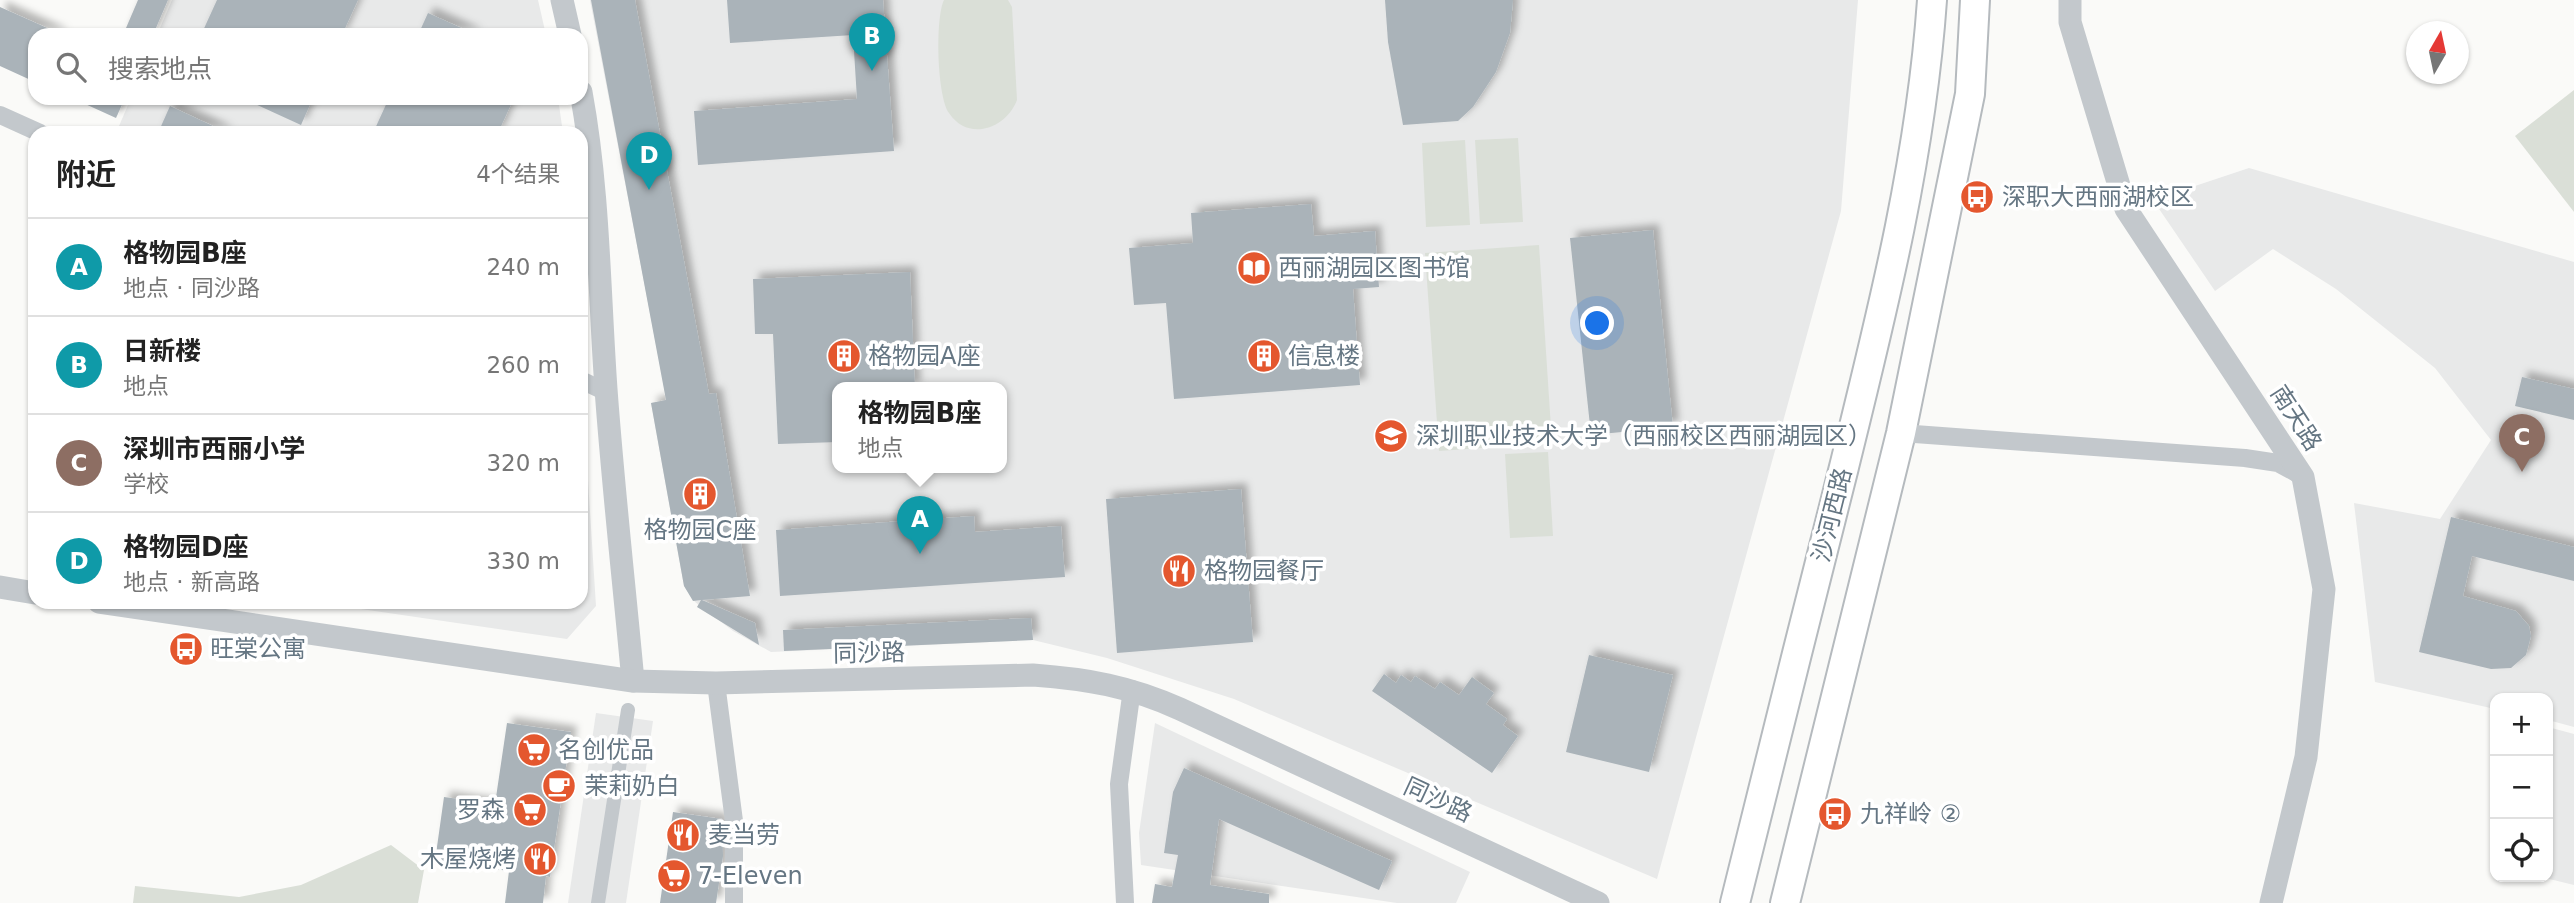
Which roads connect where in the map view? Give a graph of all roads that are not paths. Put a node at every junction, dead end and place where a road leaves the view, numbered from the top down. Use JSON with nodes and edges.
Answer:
{"nodes":[{"id":1,"x":562,"y":0,"type":"edge"},
{"id":2,"x":1933,"y":0,"type":"edge"},
{"id":3,"x":1975,"y":0,"type":"edge"},
{"id":4,"x":2070,"y":0,"type":"edge"},
{"id":5,"x":568,"y":28,"type":"edge"},
{"id":6,"x":583,"y":105,"type":"edge"},
{"id":7,"x":0,"y":115,"type":"edge"},
{"id":8,"x":586,"y":126,"type":"edge"},
{"id":9,"x":28,"y":128,"type":"edge"},
{"id":10,"x":588,"y":140,"type":"edge"},
{"id":11,"x":588,"y":383,"type":"edge"},
{"id":12,"x":606,"y":392,"type":"junction"},
{"id":13,"x":1901,"y":433,"type":"junction"},
{"id":14,"x":2304,"y":477,"type":"junction"},
{"id":15,"x":0,"y":587,"type":"edge"},
{"id":16,"x":28,"y":592,"type":"edge"},
{"id":17,"x":146,"y":609,"type":"edge"},
{"id":18,"x":633,"y":681,"type":"junction"},
{"id":19,"x":716,"y":683,"type":"junction"},
{"id":20,"x":1132,"y":689,"type":"junction"},
{"id":21,"x":628,"y":710,"type":"dead end"},
{"id":22,"x":598,"y":903,"type":"edge"},
{"id":23,"x":734,"y":903,"type":"edge"},
{"id":24,"x":1125,"y":903,"type":"edge"},
{"id":25,"x":1598,"y":903,"type":"edge"},
{"id":26,"x":1735,"y":903,"type":"edge"},
{"id":27,"x":1785,"y":903,"type":"edge"},
{"id":28,"x":2271,"y":903,"type":"edge"}],
"edges":[{"from":1,"to":5,"type":"street"},
{"from":2,"to":26,"type":"main road","name":"沙河西路"},
{"from":3,"to":13,"type":"main road","name":"沙河西路"},
{"from":4,"to":14,"type":"street","name":"南天路"},
{"from":6,"to":8,"type":"street"},
{"from":7,"to":9,"type":"street"},
{"from":10,"to":12,"type":"street"},
{"from":11,"to":12,"type":"street"},
{"from":12,"to":18,"type":"street"},
{"from":13,"to":14,"type":"street"},
{"from":13,"to":27,"type":"main road","name":"沙河西路"},
{"from":14,"to":28,"type":"street","name":"南天路"},
{"from":15,"to":16,"type":"street"},
{"from":17,"to":18,"type":"street","name":"同沙路"},
{"from":18,"to":19,"type":"street","name":"同沙路"},
{"from":19,"to":20,"type":"street","name":"同沙路"},
{"from":19,"to":23,"type":"street"},
{"from":20,"to":24,"type":"street"},
{"from":20,"to":25,"type":"street","name":"同沙路"},
{"from":21,"to":22,"type":"street"}]}
